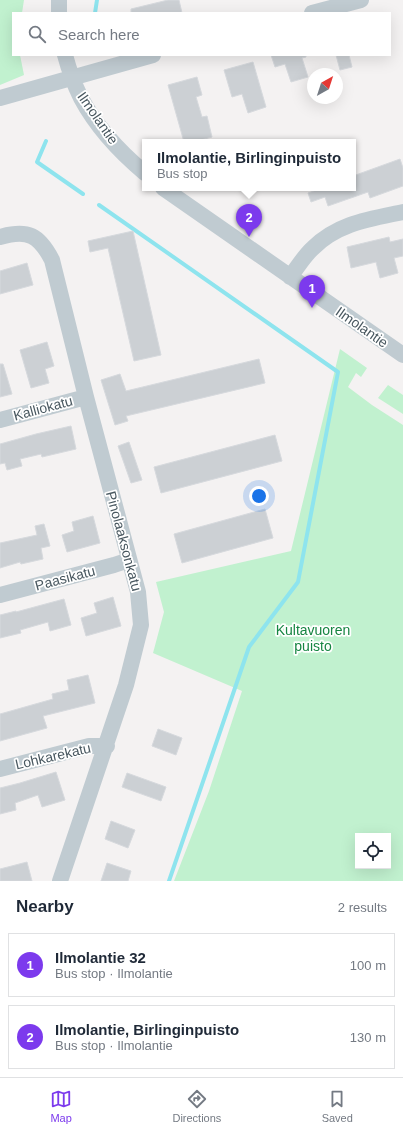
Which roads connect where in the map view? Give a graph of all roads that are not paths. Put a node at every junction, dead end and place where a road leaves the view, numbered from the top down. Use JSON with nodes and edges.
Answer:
{"nodes":[{"id":1,"x":59,"y":0,"type":"edge"},
{"id":2,"x":362,"y":0,"type":"edge"},
{"id":3,"x":59,"y":12,"type":"edge"},
{"id":4,"x":316,"y":12,"type":"edge"},
{"id":5,"x":65,"y":56,"type":"edge"},
{"id":6,"x":149,"y":56,"type":"edge"},
{"id":7,"x":72,"y":78,"type":"junction"},
{"id":8,"x":0,"y":98,"type":"edge"},
{"id":9,"x":142,"y":171,"type":"edge"},
{"id":10,"x":168,"y":191,"type":"edge"},
{"id":11,"x":403,"y":212,"type":"edge"},
{"id":12,"x":0,"y":236,"type":"edge"},
{"id":13,"x":290,"y":277,"type":"junction"},
{"id":14,"x":403,"y":355,"type":"edge"},
{"id":15,"x":86,"y":397,"type":"junction"},
{"id":16,"x":0,"y":420,"type":"edge"},
{"id":17,"x":129,"y":560,"type":"junction"},
{"id":18,"x":0,"y":595,"type":"edge"},
{"id":19,"x":107,"y":746,"type":"junction"},
{"id":20,"x":0,"y":769,"type":"edge"},
{"id":21,"x":60,"y":881,"type":"edge"}],
"edges":[{"from":1,"to":3,"type":"street"},
{"from":2,"to":4,"type":"street"},
{"from":5,"to":7,"type":"street","name":"Ilmolantie"},
{"from":6,"to":7,"type":"street"},
{"from":7,"to":8,"type":"street"},
{"from":7,"to":9,"type":"street","name":"Ilmolantie"},
{"from":10,"to":13,"type":"street","name":"Ilmolantie"},
{"from":11,"to":13,"type":"street"},
{"from":12,"to":15,"type":"street","name":"Pinolaaksonkatu"},
{"from":13,"to":14,"type":"street","name":"Ilmolantie"},
{"from":15,"to":16,"type":"street","name":"Kalliokatu"},
{"from":15,"to":17,"type":"street","name":"Pinolaaksonkatu"},
{"from":17,"to":18,"type":"street","name":"Paasikatu"},
{"from":17,"to":19,"type":"street","name":"Pinolaaksonkatu"},
{"from":19,"to":20,"type":"street","name":"Lohkarekatu"},
{"from":19,"to":21,"type":"street","name":"Pinolaaksonkatu"}]}
